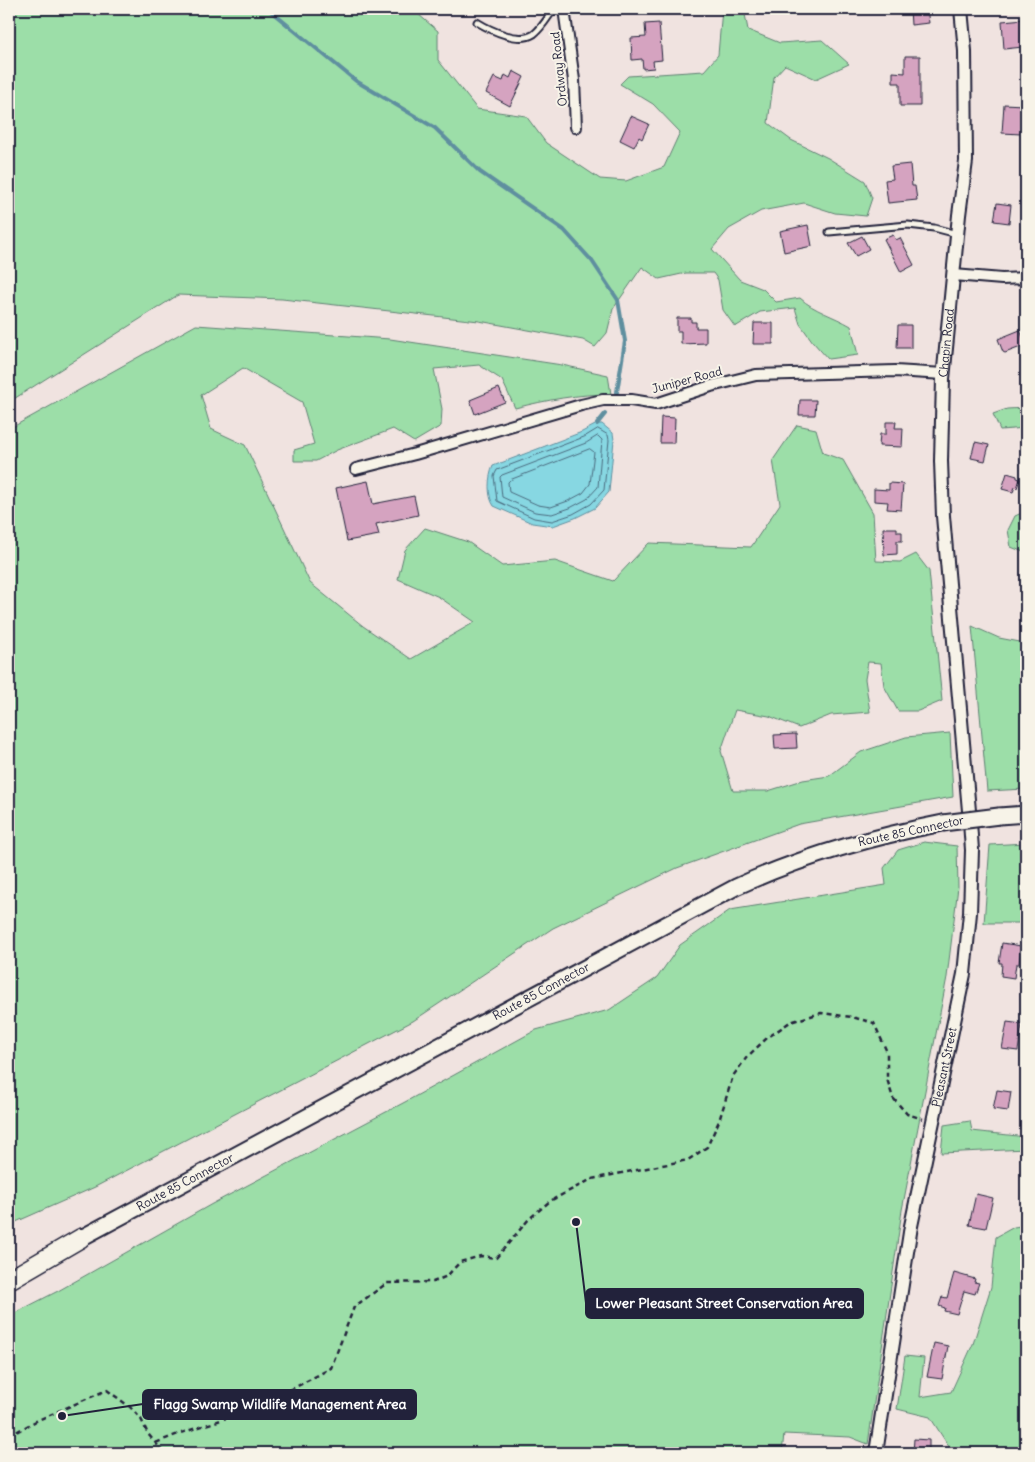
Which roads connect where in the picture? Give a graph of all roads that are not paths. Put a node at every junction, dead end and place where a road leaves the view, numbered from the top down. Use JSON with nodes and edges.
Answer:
{"nodes":[{"id":1,"x":554,"y":9,"type":"edge"},
{"id":2,"x":564,"y":9,"type":"edge"},
{"id":3,"x":962,"y":9,"type":"edge"},
{"id":4,"x":477,"y":22,"type":"dead end"},
{"id":5,"x":576,"y":128,"type":"dead end"},
{"id":6,"x":829,"y":232,"type":"dead end"},
{"id":7,"x":957,"y":235,"type":"junction"},
{"id":8,"x":954,"y":274,"type":"junction"},
{"id":9,"x":1026,"y":278,"type":"edge"},
{"id":10,"x":944,"y":374,"type":"junction"},
{"id":11,"x":356,"y":469,"type":"dead end"},
{"id":12,"x":957,"y":677,"type":"joint"},
{"id":13,"x":1026,"y":814,"type":"edge"},
{"id":14,"x":81,"y":1238,"type":"junction"},
{"id":15,"x":9,"y":1266,"type":"edge"},
{"id":16,"x":9,"y":1280,"type":"edge"},
{"id":17,"x":876,"y":1453,"type":"edge"}],
"edges":[{"from":1,"to":4,"type":"lane"},
{"from":2,"to":5,"type":"street","name":"Ordway Road"},
{"from":3,"to":7,"type":"street","name":"Chapin Road"},
{"from":6,"to":7,"type":"lane"},
{"from":7,"to":8,"type":"street","name":"Chapin Road"},
{"from":8,"to":9,"type":"street"},
{"from":8,"to":10,"type":"street","name":"Chapin Road"},
{"from":10,"to":11,"type":"street","name":"Juniper Road"},
{"from":10,"to":12,"type":"street","name":"Chapin Road"},
{"from":12,"to":17,"type":"street","name":"Pleasant Street"},
{"from":13,"to":14,"type":"main road","name":"Route 85 Connector","bridge":true},
{"from":14,"to":15,"type":"highway","name":"Route 85 Connector"},
{"from":14,"to":16,"type":"highway","name":"Route 85 Connector"}]}
